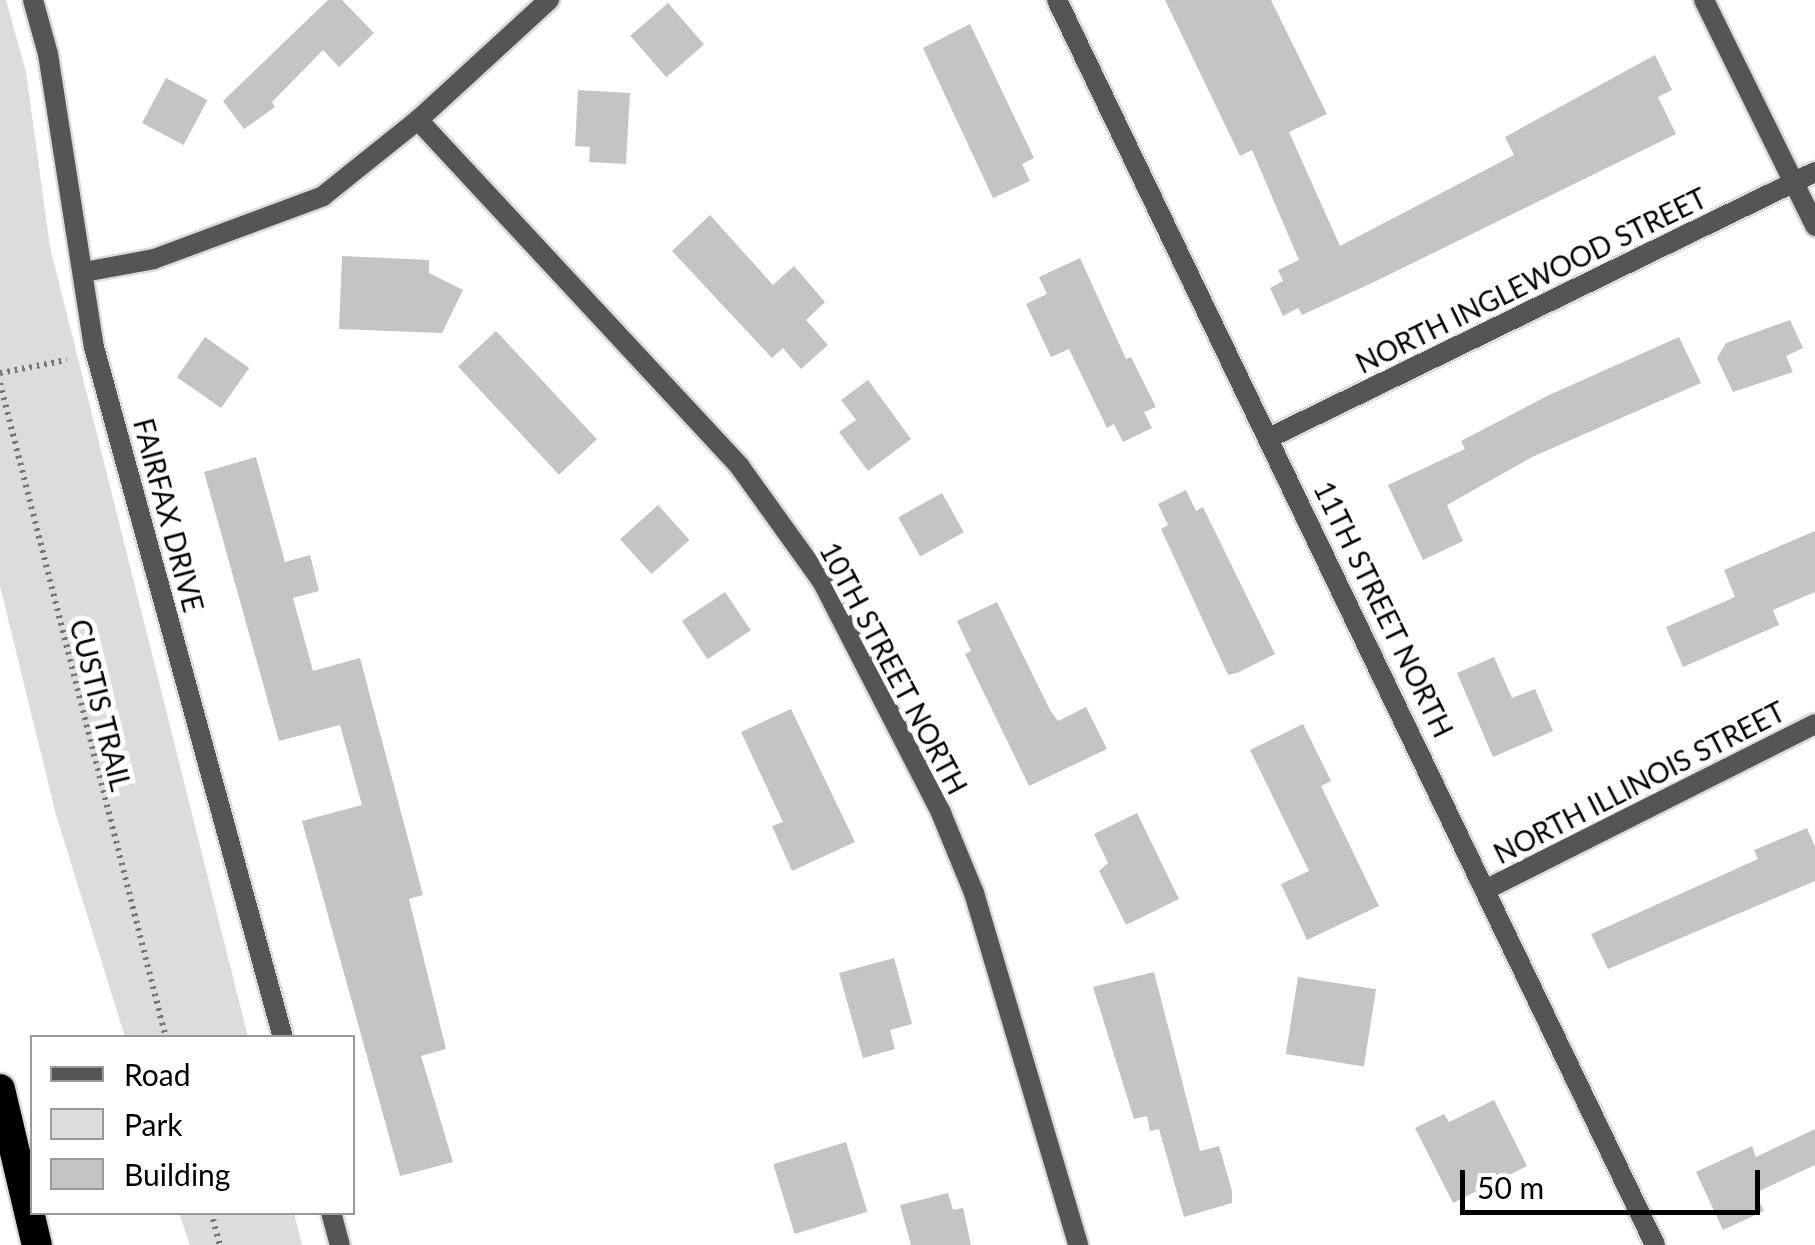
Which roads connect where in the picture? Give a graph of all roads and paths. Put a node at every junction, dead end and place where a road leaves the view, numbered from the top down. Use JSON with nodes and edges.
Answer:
{"nodes":[{"id":1,"x":33,"y":0,"type":"edge"},
{"id":2,"x":550,"y":0,"type":"edge"},
{"id":3,"x":1057,"y":0,"type":"edge"},
{"id":4,"x":1704,"y":0,"type":"edge"},
{"id":5,"x":418,"y":120,"type":"junction"},
{"id":6,"x":1815,"y":172,"type":"edge"},
{"id":7,"x":1794,"y":182,"type":"junction"},
{"id":8,"x":1815,"y":226,"type":"edge"},
{"id":9,"x":84,"y":272,"type":"junction"},
{"id":10,"x":0,"y":382,"type":"edge"},
{"id":11,"x":1272,"y":437,"type":"junction"},
{"id":12,"x":1815,"y":724,"type":"edge"},
{"id":13,"x":1487,"y":889,"type":"junction"},
{"id":14,"x":165,"y":1035,"type":"edge"},
{"id":15,"x":282,"y":1035,"type":"edge"},
{"id":16,"x":0,"y":1089,"type":"edge"},
{"id":17,"x":212,"y":1215,"type":"edge"},
{"id":18,"x":332,"y":1215,"type":"edge"},
{"id":19,"x":37,"y":1245,"type":"edge"},
{"id":20,"x":220,"y":1245,"type":"edge"},
{"id":21,"x":340,"y":1245,"type":"edge"},
{"id":22,"x":1078,"y":1245,"type":"edge"},
{"id":23,"x":1655,"y":1245,"type":"edge"}],
"edges":[{"from":1,"to":9,"type":"street","name":"FAIRFAX DRIVE"},
{"from":2,"to":5,"type":"street"},
{"from":3,"to":11,"type":"street","name":"11TH STREET NORTH"},
{"from":4,"to":7,"type":"street"},
{"from":5,"to":9,"type":"street"},
{"from":5,"to":22,"type":"street","name":"10TH STREET NORTH"},
{"from":6,"to":7,"type":"street","name":"NORTH INGLEWOOD STREET"},
{"from":7,"to":8,"type":"street"},
{"from":7,"to":11,"type":"street","name":"NORTH INGLEWOOD STREET"},
{"from":9,"to":15,"type":"street","name":"FAIRFAX DRIVE"},
{"from":10,"to":14,"type":"path","name":"CUSTIS TRAIL"},
{"from":11,"to":13,"type":"street","name":"11TH STREET NORTH"},
{"from":12,"to":13,"type":"street","name":"NORTH ILLINOIS STREET"},
{"from":13,"to":23,"type":"street","name":"11TH STREET NORTH"},
{"from":16,"to":19,"type":"highway"},
{"from":17,"to":20,"type":"path"},
{"from":18,"to":21,"type":"street"}]}
